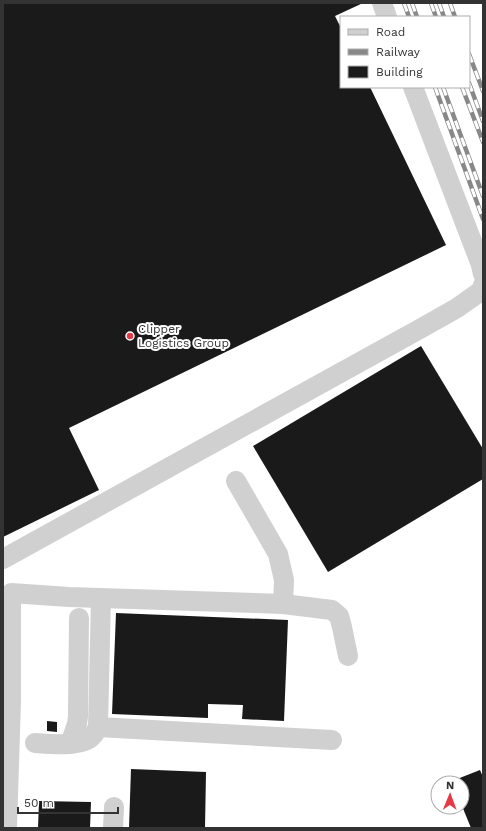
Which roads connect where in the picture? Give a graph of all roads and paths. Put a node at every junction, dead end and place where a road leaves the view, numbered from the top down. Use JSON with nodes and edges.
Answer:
{"nodes":[{"id":1,"x":382,"y":3,"type":"edge"},
{"id":2,"x":387,"y":16,"type":"edge"},
{"id":3,"x":413,"y":88,"type":"edge"},
{"id":4,"x":483,"y":274,"type":"edge"},
{"id":5,"x":483,"y":285,"type":"edge"},
{"id":6,"x":236,"y":482,"type":"dead end"},
{"id":7,"x":3,"y":559,"type":"edge"},
{"id":8,"x":101,"y":598,"type":"junction"},
{"id":9,"x":282,"y":604,"type":"junction"},
{"id":10,"x":79,"y":618,"type":"dead end"},
{"id":11,"x":348,"y":656,"type":"dead end"},
{"id":12,"x":7,"y":700,"type":"edge"},
{"id":13,"x":98,"y":727,"type":"junction"},
{"id":14,"x":332,"y":740,"type":"dead end"},
{"id":15,"x":35,"y":743,"type":"dead end"},
{"id":16,"x":70,"y":744,"type":"junction"},
{"id":17,"x":114,"y":807,"type":"dead end"},
{"id":18,"x":7,"y":828,"type":"edge"},
{"id":19,"x":114,"y":828,"type":"edge"}],
"edges":[{"from":1,"to":2,"type":"street"},
{"from":3,"to":4,"type":"street"},
{"from":5,"to":7,"type":"street"},
{"from":6,"to":9,"type":"street"},
{"from":8,"to":9,"type":"street"},
{"from":8,"to":12,"type":"street"},
{"from":8,"to":13,"type":"street"},
{"from":9,"to":11,"type":"street"},
{"from":10,"to":16,"type":"street"},
{"from":12,"to":18,"type":"street"},
{"from":13,"to":14,"type":"street"},
{"from":13,"to":16,"type":"street"},
{"from":15,"to":16,"type":"street"},
{"from":17,"to":19,"type":"street"}]}
